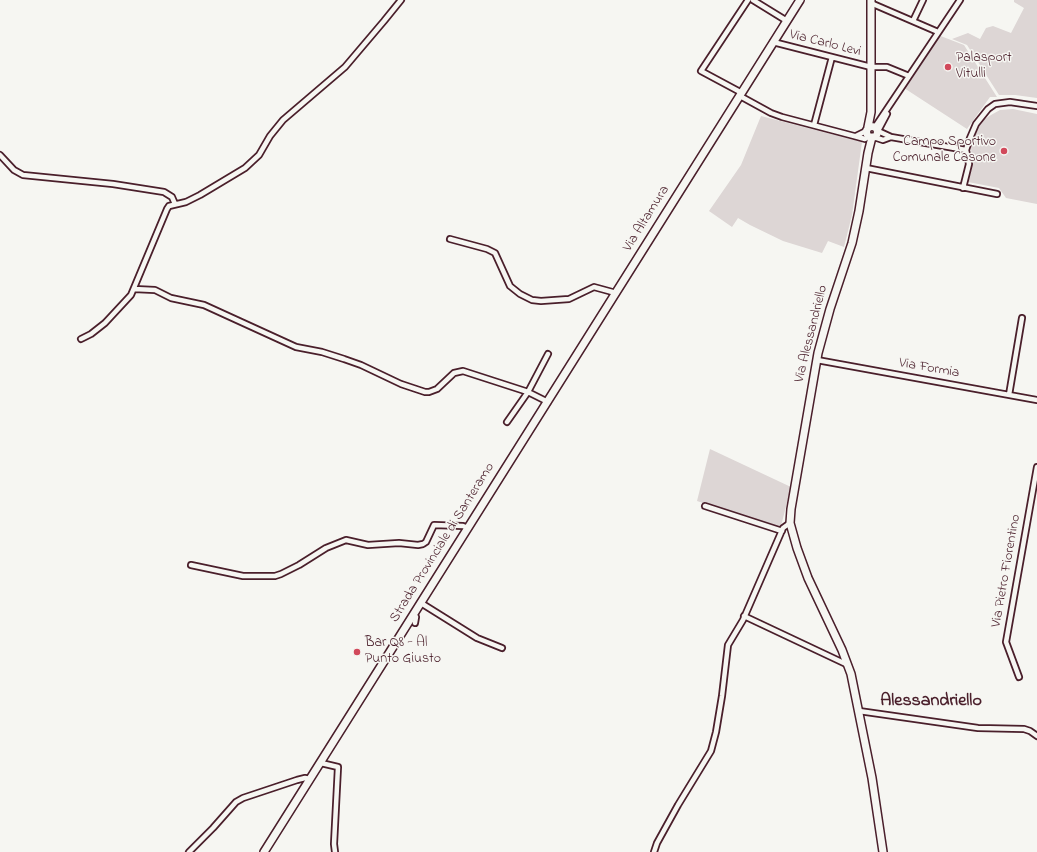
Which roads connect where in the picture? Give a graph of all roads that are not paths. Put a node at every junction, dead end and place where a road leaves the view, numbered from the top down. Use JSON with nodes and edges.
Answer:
{"nodes":[{"id":1,"x":400,"y":0,"type":"edge"},
{"id":2,"x":748,"y":0,"type":"edge"},
{"id":3,"x":753,"y":0,"type":"edge"},
{"id":4,"x":800,"y":0,"type":"edge"},
{"id":5,"x":923,"y":0,"type":"edge"},
{"id":6,"x":960,"y":0,"type":"edge"},
{"id":7,"x":873,"y":2,"type":"edge"},
{"id":8,"x":787,"y":21,"type":"junction"},
{"id":9,"x":913,"y":21,"type":"junction"},
{"id":10,"x":938,"y":32,"type":"junction"},
{"id":11,"x":774,"y":42,"type":"junction"},
{"id":12,"x":832,"y":57,"type":"junction"},
{"id":13,"x":871,"y":67,"type":"junction"},
{"id":14,"x":909,"y":76,"type":"junction"},
{"id":15,"x":741,"y":94,"type":"junction"},
{"id":16,"x":1037,"y":106,"type":"edge"},
{"id":17,"x":814,"y":125,"type":"junction"},
{"id":18,"x":872,"y":132,"type":"junction"},
{"id":19,"x":966,"y":150,"type":"junction"},
{"id":20,"x":0,"y":155,"type":"edge"},
{"id":21,"x":866,"y":168,"type":"junction"},
{"id":22,"x":963,"y":188,"type":"junction"},
{"id":23,"x":998,"y":194,"type":"dead end"},
{"id":24,"x":175,"y":204,"type":"junction"},
{"id":25,"x":450,"y":239,"type":"dead end"},
{"id":26,"x":134,"y":289,"type":"junction"},
{"id":27,"x":616,"y":293,"type":"junction"},
{"id":28,"x":1022,"y":318,"type":"dead end"},
{"id":29,"x":81,"y":339,"type":"dead end"},
{"id":30,"x":548,"y":354,"type":"dead end"},
{"id":31,"x":816,"y":360,"type":"junction"},
{"id":32,"x":528,"y":392,"type":"junction"},
{"id":33,"x":1009,"y":395,"type":"junction"},
{"id":34,"x":1037,"y":400,"type":"edge"},
{"id":35,"x":548,"y":402,"type":"junction"},
{"id":36,"x":507,"y":422,"type":"dead end"},
{"id":37,"x":517,"y":451,"type":"joint"},
{"id":38,"x":1037,"y":467,"type":"edge"},
{"id":39,"x":704,"y":506,"type":"dead end"},
{"id":40,"x":790,"y":523,"type":"junction"},
{"id":41,"x":468,"y":528,"type":"junction"},
{"id":42,"x":782,"y":531,"type":"junction"},
{"id":43,"x":191,"y":565,"type":"dead end"},
{"id":44,"x":421,"y":603,"type":"junction"},
{"id":45,"x":413,"y":616,"type":"junction"},
{"id":46,"x":744,"y":616,"type":"junction"},
{"id":47,"x":416,"y":623,"type":"dead end"},
{"id":48,"x":502,"y":648,"type":"dead end"},
{"id":49,"x":848,"y":665,"type":"junction"},
{"id":50,"x":1019,"y":677,"type":"dead end"},
{"id":51,"x":859,"y":711,"type":"junction"},
{"id":52,"x":1037,"y":736,"type":"edge"},
{"id":53,"x":320,"y":763,"type":"junction"},
{"id":54,"x":310,"y":779,"type":"junction"},
{"id":55,"x":189,"y":852,"type":"edge"},
{"id":56,"x":264,"y":852,"type":"edge"},
{"id":57,"x":335,"y":852,"type":"edge"},
{"id":58,"x":654,"y":852,"type":"edge"},
{"id":59,"x":883,"y":852,"type":"edge"}],
"edges":[{"from":1,"to":24,"type":"street"},
{"from":2,"to":15,"type":"street"},
{"from":3,"to":8,"type":"street"},
{"from":4,"to":8,"type":"main road","name":"Via Altamura"},
{"from":5,"to":9,"type":"street"},
{"from":6,"to":10,"type":"street"},
{"from":7,"to":9,"type":"street"},
{"from":7,"to":13,"type":"main road","name":"Via Alessandriello"},
{"from":8,"to":11,"type":"main road","name":"Via Altamura"},
{"from":9,"to":10,"type":"street"},
{"from":10,"to":14,"type":"street"},
{"from":11,"to":12,"type":"street","name":"Via Carlo Levi"},
{"from":11,"to":15,"type":"main road","name":"Via Altamura"},
{"from":12,"to":13,"type":"street","name":"Via Carlo Levi"},
{"from":12,"to":17,"type":"street"},
{"from":13,"to":14,"type":"street","name":"Via Carlo Levi"},
{"from":13,"to":18,"type":"main road","name":"Via Alessandriello"},
{"from":14,"to":18,"type":"street"},
{"from":15,"to":17,"type":"street"},
{"from":15,"to":27,"type":"main road","name":"Via Altamura"},
{"from":16,"to":19,"type":"street"},
{"from":17,"to":18,"type":"street"},
{"from":18,"to":19,"type":"street"},
{"from":18,"to":21,"type":"main road","name":"Via Alessandriello"},
{"from":19,"to":22,"type":"street"},
{"from":20,"to":24,"type":"street"},
{"from":21,"to":22,"type":"street"},
{"from":21,"to":31,"type":"main road","name":"Via Alessandriello"},
{"from":22,"to":23,"type":"street"},
{"from":24,"to":26,"type":"street"},
{"from":25,"to":27,"type":"street"},
{"from":26,"to":29,"type":"street"},
{"from":26,"to":32,"type":"street"},
{"from":27,"to":35,"type":"main road","name":"Via Altamura"},
{"from":28,"to":33,"type":"street"},
{"from":30,"to":32,"type":"street"},
{"from":31,"to":33,"type":"street","name":"Via Formia"},
{"from":31,"to":40,"type":"main road","name":"Via Alessandriello"},
{"from":32,"to":35,"type":"street"},
{"from":32,"to":36,"type":"street"},
{"from":33,"to":34,"type":"street","name":"Via Formia"},
{"from":35,"to":37,"type":"main road","name":"Via Altamura"},
{"from":37,"to":41,"type":"main road","name":"Strada Provinciale di Santeramo"},
{"from":38,"to":50,"type":"street","name":"Via Pietro Fiorentino"},
{"from":39,"to":42,"type":"street"},
{"from":40,"to":42,"type":"street"},
{"from":40,"to":49,"type":"main road","name":"Via Alessandriello"},
{"from":41,"to":43,"type":"street"},
{"from":41,"to":44,"type":"main road","name":"Strada Provinciale di Santeramo"},
{"from":42,"to":46,"type":"street"},
{"from":44,"to":45,"type":"main road","name":"Strada Provinciale di Santeramo"},
{"from":44,"to":48,"type":"street"},
{"from":45,"to":47,"type":"street"},
{"from":45,"to":53,"type":"main road","name":"Strada Provinciale di Santeramo"},
{"from":46,"to":49,"type":"street"},
{"from":46,"to":58,"type":"street"},
{"from":49,"to":51,"type":"main road","name":"Via Alessandriello"},
{"from":51,"to":52,"type":"street"},
{"from":51,"to":59,"type":"main road","name":"Via Alessandriello"},
{"from":53,"to":54,"type":"main road","name":"Strada Provinciale di Santeramo"},
{"from":53,"to":57,"type":"street"},
{"from":54,"to":55,"type":"street"},
{"from":54,"to":56,"type":"main road","name":"Strada Provinciale di Santeramo"}]}
